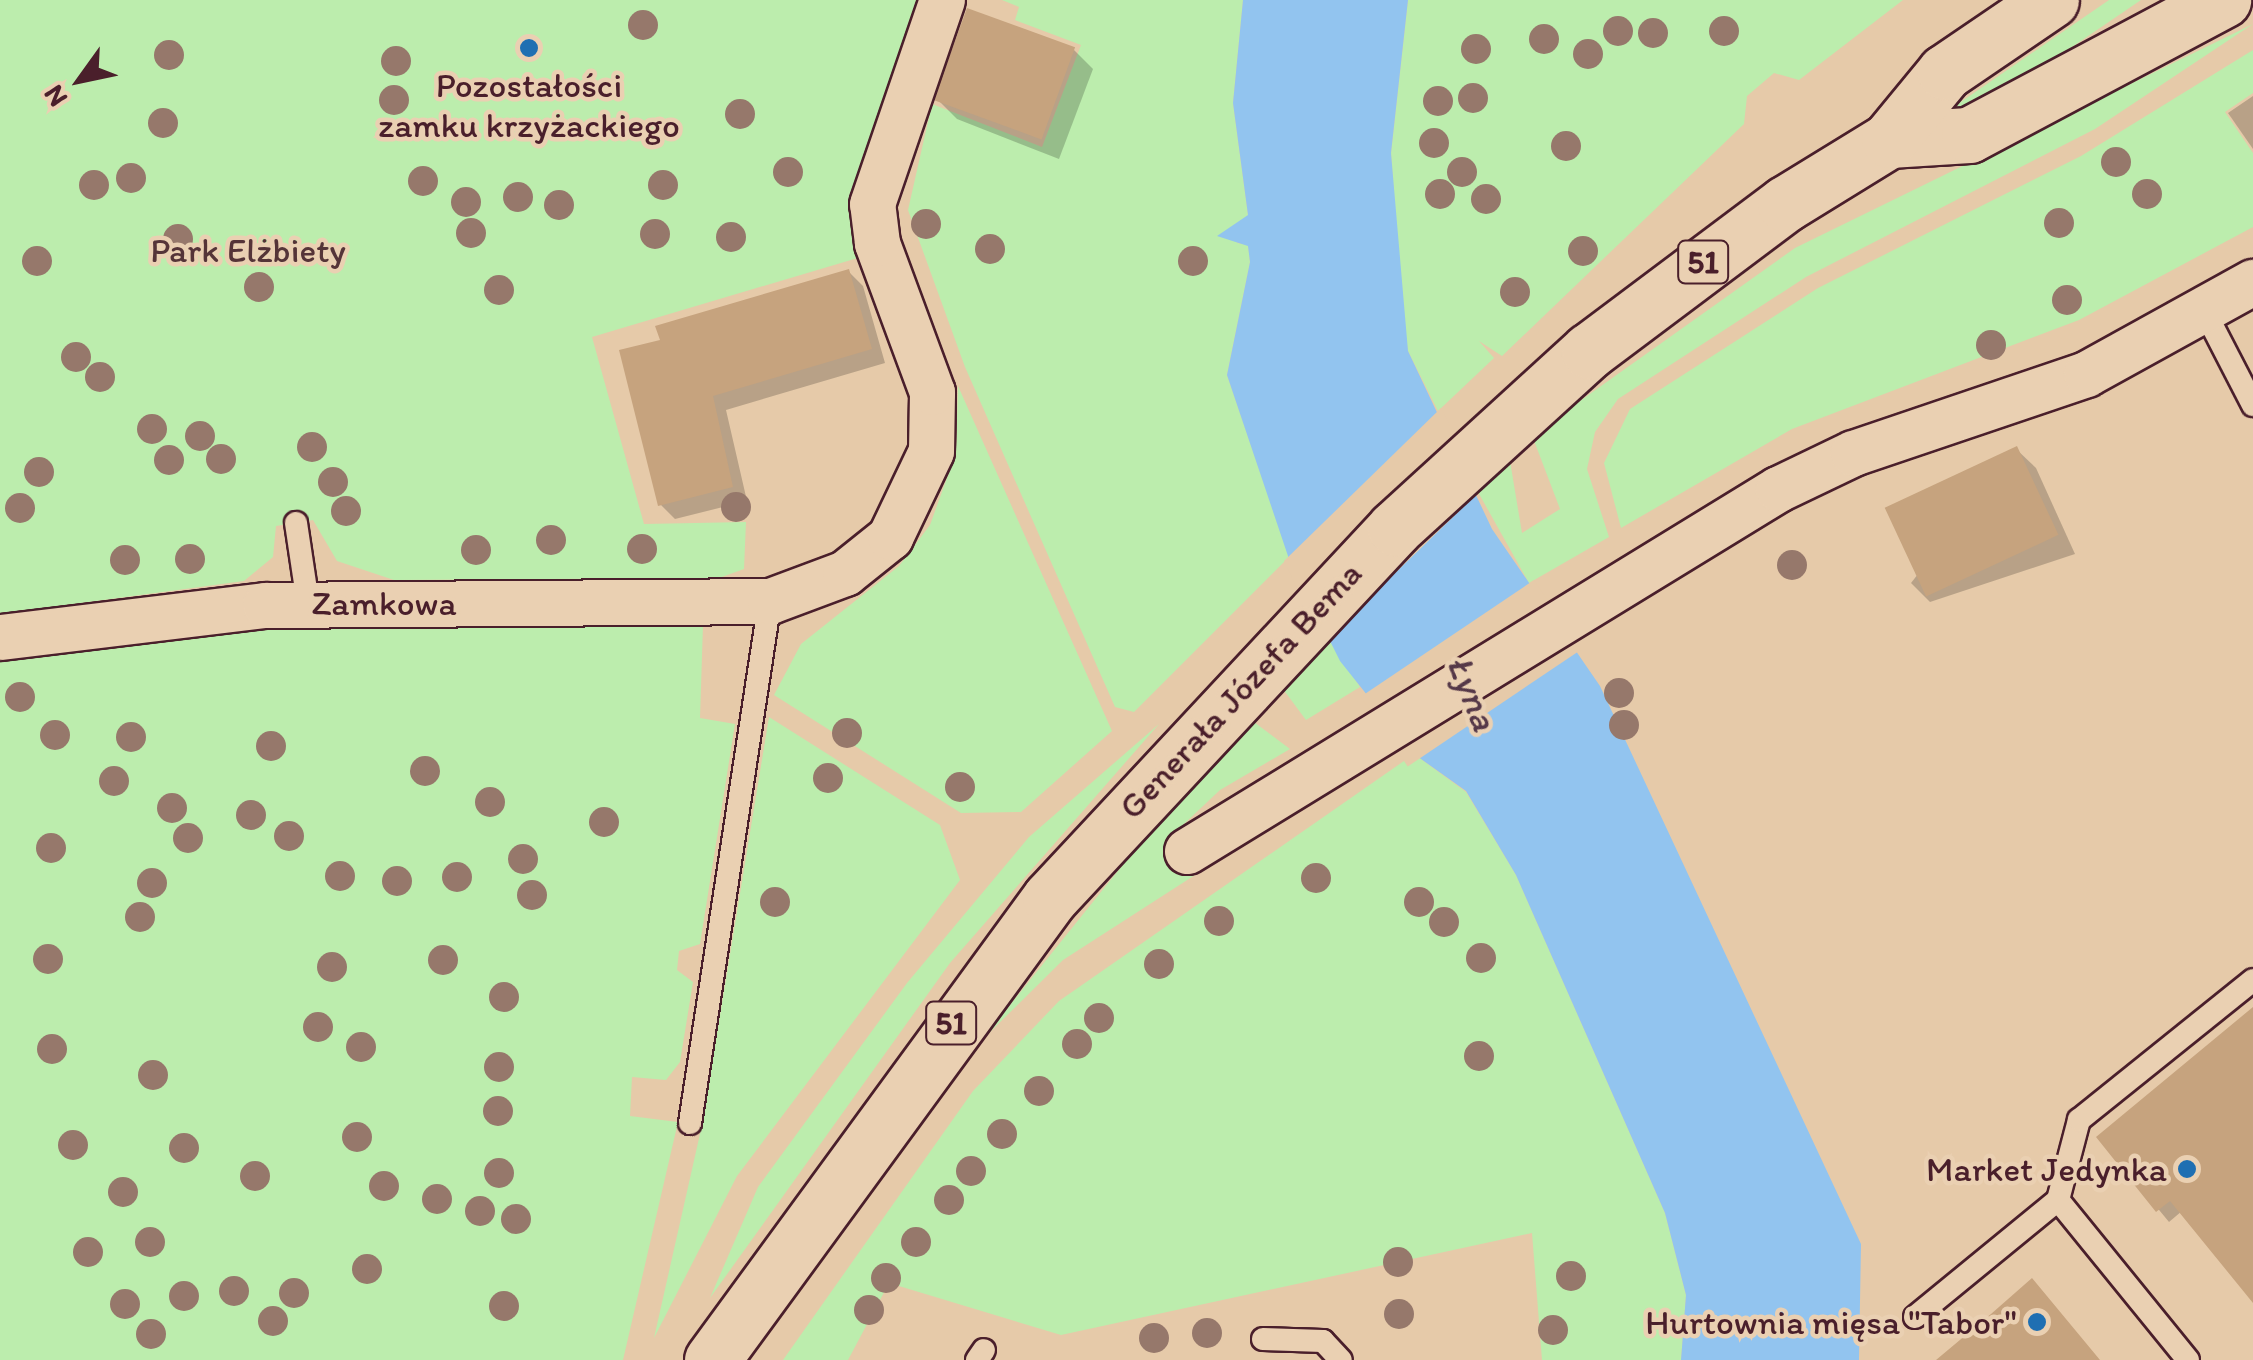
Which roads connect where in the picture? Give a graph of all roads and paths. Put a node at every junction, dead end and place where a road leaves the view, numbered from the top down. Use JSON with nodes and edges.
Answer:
{"nodes":[{"id":1,"x":942,"y":0,"type":"edge"},
{"id":2,"x":2052,"y":0,"type":"edge"},
{"id":3,"x":2222,"y":0,"type":"edge"},
{"id":4,"x":1890,"y":140,"type":"junction"},
{"id":5,"x":2253,"y":282,"type":"edge"},
{"id":6,"x":2204,"y":310,"type":"junction"},
{"id":7,"x":2253,"y":405,"type":"edge"},
{"id":8,"x":296,"y":522,"type":"dead end"},
{"id":9,"x":770,"y":601,"type":"junction"},
{"id":10,"x":308,"y":603,"type":"junction"},
{"id":11,"x":0,"y":637,"type":"edge"},
{"id":12,"x":1188,"y":850,"type":"dead end"},
{"id":13,"x":2253,"y":980,"type":"edge"},
{"id":14,"x":690,"y":1124,"type":"dead end"},
{"id":15,"x":2058,"y":1200,"type":"junction"},
{"id":16,"x":1915,"y":1317,"type":"dead end"},
{"id":17,"x":1263,"y":1339,"type":"dead end"},
{"id":18,"x":712,"y":1360,"type":"edge"},
{"id":19,"x":1341,"y":1360,"type":"edge"},
{"id":20,"x":2188,"y":1360,"type":"edge"}],
"edges":[{"from":1,"to":9,"type":"street","name":"Zamkowa"},
{"from":2,"to":4,"type":"main road","name":"Generała Józefa Bema","number":"51"},
{"from":3,"to":4,"type":"main road","name":"Generała Józefa Bema","number":"51"},
{"from":4,"to":18,"type":"main road","name":"Generała Józefa Bema","number":"51"},
{"from":5,"to":6,"type":"street"},
{"from":6,"to":7,"type":"lane"},
{"from":6,"to":12,"type":"street"},
{"from":8,"to":10,"type":"lane"},
{"from":9,"to":10,"type":"street","name":"Zamkowa"},
{"from":9,"to":14,"type":"lane"},
{"from":10,"to":11,"type":"street","name":"Zamkowa"},
{"from":13,"to":15,"type":"lane"},
{"from":15,"to":16,"type":"lane"},
{"from":15,"to":20,"type":"lane"},
{"from":17,"to":19,"type":"lane"}]}
